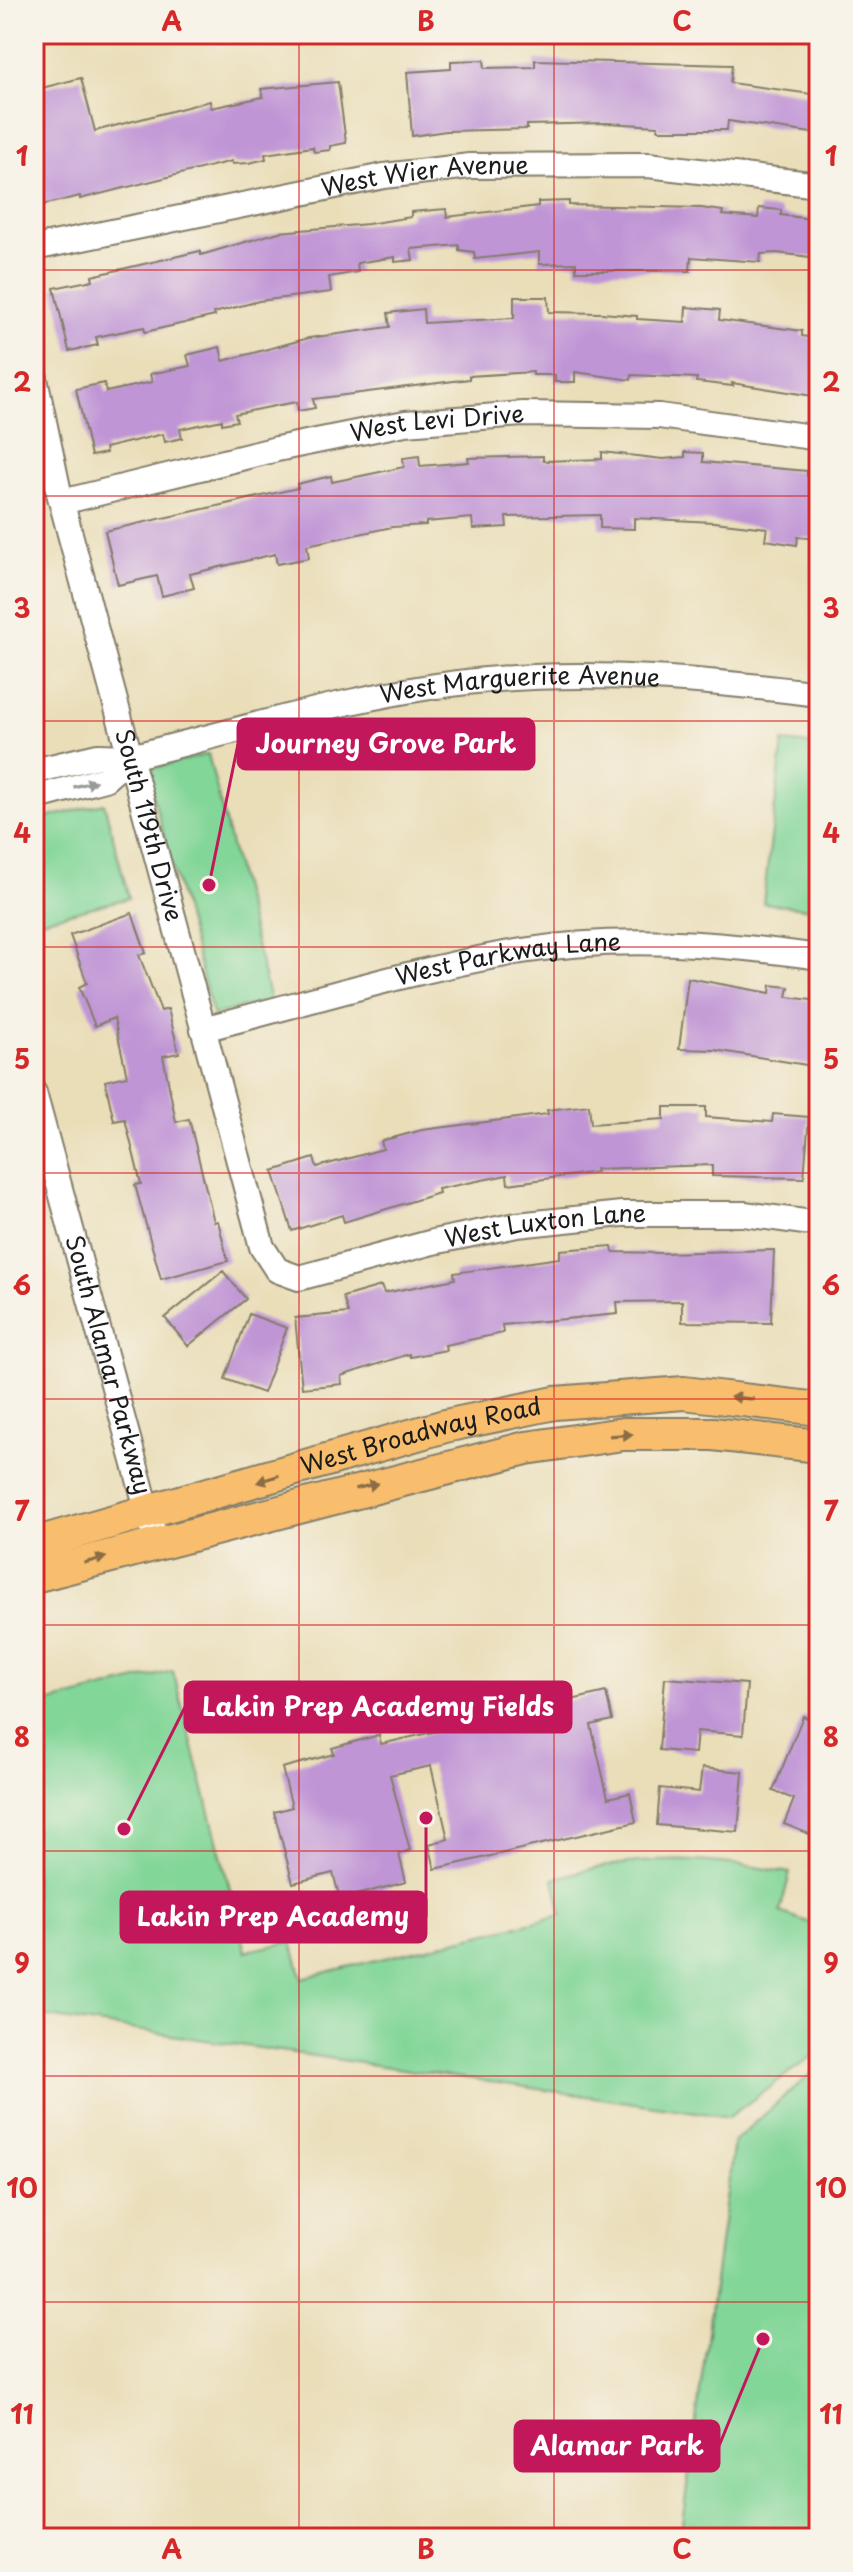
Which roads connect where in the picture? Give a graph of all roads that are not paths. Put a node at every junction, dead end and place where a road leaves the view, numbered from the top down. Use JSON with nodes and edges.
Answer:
{"nodes":[{"id":1,"x":819,"y":185,"type":"edge"},
{"id":2,"x":34,"y":248,"type":"edge"},
{"id":3,"x":34,"y":374,"type":"edge"},
{"id":4,"x":819,"y":438,"type":"edge"},
{"id":5,"x":62,"y":502,"type":"junction"},
{"id":6,"x":819,"y":694,"type":"edge"},
{"id":7,"x":130,"y":757,"type":"junction"},
{"id":8,"x":34,"y":771,"type":"edge"},
{"id":9,"x":34,"y":798,"type":"edge"},
{"id":10,"x":819,"y":957,"type":"edge"},
{"id":11,"x":203,"y":1029,"type":"junction"},
{"id":12,"x":34,"y":1093,"type":"edge"},
{"id":13,"x":819,"y":1224,"type":"edge"},
{"id":14,"x":277,"y":1270,"type":"joint"},
{"id":15,"x":819,"y":1409,"type":"edge"},
{"id":16,"x":819,"y":1446,"type":"edge"},
{"id":17,"x":152,"y":1528,"type":"junction"},
{"id":18,"x":34,"y":1544,"type":"edge"},
{"id":19,"x":34,"y":1576,"type":"edge"}],
"edges":[{"from":1,"to":2,"type":"street","name":"West Wier Avenue"},
{"from":3,"to":5,"type":"street","name":"South 119th Drive"},
{"from":4,"to":5,"type":"street","name":"West Levi Drive"},
{"from":5,"to":7,"type":"street","name":"South 119th Drive"},
{"from":6,"to":7,"type":"street","name":"West Marguerite Avenue"},
{"from":7,"to":8,"type":"street","name":"West Marguerite Avenue"},
{"from":9,"to":7,"type":"street","name":"West Marguerite Avenue","one_way":true},
{"from":7,"to":11,"type":"street","name":"South 119th Drive"},
{"from":10,"to":11,"type":"street","name":"West Parkway Lane"},
{"from":11,"to":14,"type":"street","name":"South 119th Drive"},
{"from":12,"to":17,"type":"street","name":"South Alamar Parkway"},
{"from":13,"to":14,"type":"street","name":"West Luxton Lane"},
{"from":15,"to":17,"type":"main road","name":"West Broadway Road","one_way":true},
{"from":17,"to":16,"type":"main road","name":"West Broadway Road","one_way":true},
{"from":17,"to":18,"type":"main road","name":"West Broadway Road"},
{"from":19,"to":17,"type":"main road","name":"West Broadway Road","one_way":true}]}
